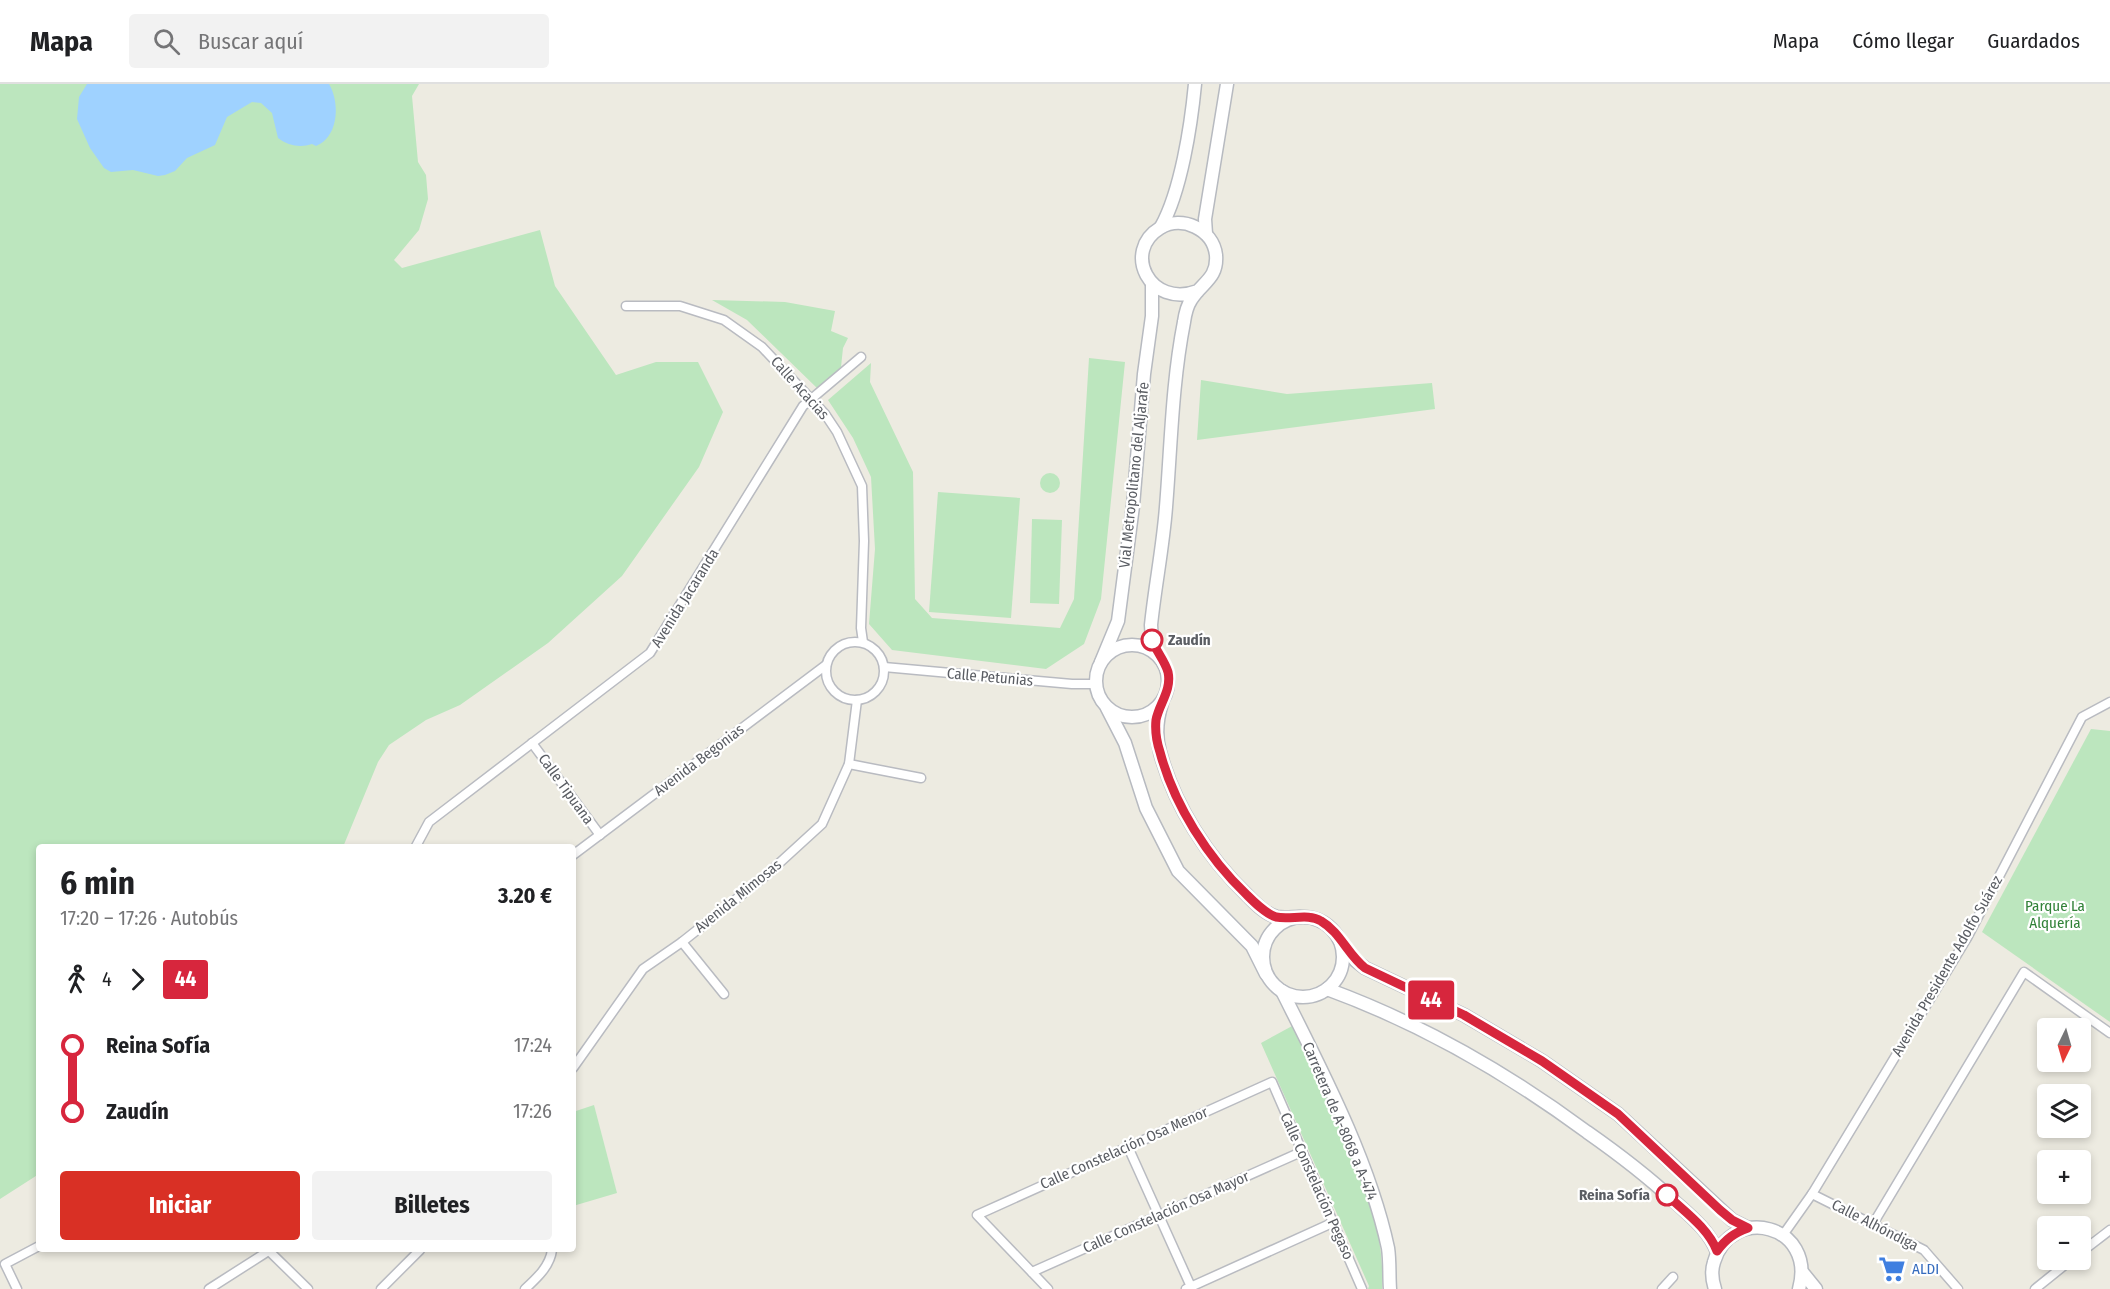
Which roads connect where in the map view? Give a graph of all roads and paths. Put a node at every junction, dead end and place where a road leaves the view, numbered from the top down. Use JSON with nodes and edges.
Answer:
{"nodes":[{"id":1,"x":1195,"y":84,"type":"edge"},
{"id":2,"x":1227,"y":84,"type":"edge"},
{"id":3,"x":1161,"y":227,"type":"junction"},
{"id":4,"x":1206,"y":234,"type":"junction"},
{"id":5,"x":1152,"y":284,"type":"junction"},
{"id":6,"x":1198,"y":291,"type":"junction"},
{"id":7,"x":626,"y":306,"type":"dead end"},
{"id":8,"x":861,"y":357,"type":"dead end"},
{"id":9,"x":813,"y":399,"type":"junction"},
{"id":10,"x":863,"y":642,"type":"junction"},
{"id":11,"x":1158,"y":655,"type":"junction"},
{"id":12,"x":1101,"y":662,"type":"junction"},
{"id":13,"x":826,"y":665,"type":"junction"},
{"id":14,"x":884,"y":668,"type":"junction"},
{"id":15,"x":1096,"y":684,"type":"junction"},
{"id":16,"x":857,"y":700,"type":"junction"},
{"id":17,"x":2110,"y":702,"type":"edge"},
{"id":18,"x":1162,"y":703,"type":"junction"},
{"id":19,"x":1107,"y":708,"type":"junction"},
{"id":20,"x":532,"y":743,"type":"junction"},
{"id":21,"x":849,"y":764,"type":"junction"},
{"id":22,"x":921,"y":778,"type":"dead end"},
{"id":23,"x":600,"y":835,"type":"junction"},
{"id":24,"x":417,"y":844,"type":"edge"},
{"id":25,"x":576,"y":853,"type":"edge"},
{"id":26,"x":1300,"y":916,"type":"junction"},
{"id":27,"x":1340,"y":941,"type":"junction"},
{"id":28,"x":682,"y":942,"type":"junction"},
{"id":29,"x":1266,"y":974,"type":"junction"},
{"id":30,"x":1327,"y":989,"type":"junction"},
{"id":31,"x":1282,"y":991,"type":"junction"},
{"id":32,"x":724,"y":994,"type":"dead end"},
{"id":33,"x":1301,"y":997,"type":"junction"},
{"id":34,"x":1298,"y":1025,"type":"junction"},
{"id":35,"x":2110,"y":1033,"type":"edge"},
{"id":36,"x":576,"y":1064,"type":"edge"},
{"id":37,"x":1272,"y":1082,"type":"joint"},
{"id":38,"x":1128,"y":1147,"type":"junction"},
{"id":39,"x":1301,"y":1152,"type":"junction"},
{"id":40,"x":1812,"y":1194,"type":"junction"},
{"id":41,"x":1159,"y":1216,"type":"junction"},
{"id":42,"x":1332,"y":1223,"type":"junction"},
{"id":43,"x":1873,"y":1224,"type":"junction"},
{"id":44,"x":1748,"y":1228,"type":"junction"},
{"id":45,"x":2107,"y":1232,"type":"edge"},
{"id":46,"x":1783,"y":1235,"type":"junction"},
{"id":47,"x":2110,"y":1243,"type":"edge"},
{"id":48,"x":2091,"y":1244,"type":"edge"},
{"id":49,"x":36,"y":1248,"type":"edge"},
{"id":50,"x":1717,"y":1251,"type":"junction"},
{"id":51,"x":266,"y":1252,"type":"edge"},
{"id":52,"x":271,"y":1252,"type":"edge"},
{"id":53,"x":418,"y":1252,"type":"edge"},
{"id":54,"x":552,"y":1252,"type":"edge"},
{"id":55,"x":2059,"y":1270,"type":"edge"},
{"id":56,"x":1032,"y":1272,"type":"junction"},
{"id":57,"x":1803,"y":1274,"type":"junction"},
{"id":58,"x":1673,"y":1277,"type":"dead end"},
{"id":59,"x":1190,"y":1288,"type":"edge"},
{"id":60,"x":17,"y":1289,"type":"edge"},
{"id":61,"x":209,"y":1289,"type":"edge"},
{"id":62,"x":308,"y":1289,"type":"edge"},
{"id":63,"x":381,"y":1289,"type":"edge"},
{"id":64,"x":525,"y":1289,"type":"edge"},
{"id":65,"x":1048,"y":1289,"type":"edge"},
{"id":66,"x":1362,"y":1289,"type":"edge"},
{"id":67,"x":1390,"y":1289,"type":"edge"},
{"id":68,"x":1662,"y":1289,"type":"edge"},
{"id":69,"x":1715,"y":1289,"type":"edge"},
{"id":70,"x":1799,"y":1289,"type":"edge"},
{"id":71,"x":1816,"y":1289,"type":"edge"},
{"id":72,"x":1958,"y":1289,"type":"edge"},
{"id":73,"x":2035,"y":1289,"type":"edge"}],
"edges":[{"from":1,"to":3,"type":"main road","name":"Vial Metropolitano del Aljarafe"},
{"from":2,"to":4,"type":"main road","name":"Vial Metropolitano del Aljarafe"},
{"from":3,"to":4,"type":"main road"},
{"from":3,"to":5,"type":"main road","name":"Vial Metropolitano del Aljarafe"},
{"from":4,"to":6,"type":"main road","name":"Vial Metropolitano del Aljarafe"},
{"from":5,"to":6,"type":"main road"},
{"from":5,"to":12,"type":"main road","name":"Vial Metropolitano del Aljarafe"},
{"from":6,"to":11,"type":"main road","name":"Vial Metropolitano del Aljarafe"},
{"from":7,"to":9,"type":"street","name":"Calle Acacias"},
{"from":8,"to":9,"type":"street","name":"Avenida Jacaranda"},
{"from":9,"to":10,"type":"street","name":"Calle Acacias"},
{"from":9,"to":20,"type":"street","name":"Avenida Jacaranda"},
{"from":10,"to":13,"type":"street"},
{"from":10,"to":14,"type":"street"},
{"from":11,"to":12,"type":"main road"},
{"from":11,"to":18,"type":"main road","name":"Vial Metropolitano del Aljarafe"},
{"from":12,"to":15,"type":"main road","name":"Vial Metropolitano del Aljarafe"},
{"from":13,"to":16,"type":"street"},
{"from":13,"to":23,"type":"street","name":"Avenida Begonias"},
{"from":14,"to":15,"type":"street","name":"Calle Petunias"},
{"from":14,"to":16,"type":"street"},
{"from":15,"to":19,"type":"main road"},
{"from":16,"to":21,"type":"street","name":"Avenida Mimosas"},
{"from":17,"to":40,"type":"street","name":"Avenida Presidente Adolfo Suárez"},
{"from":18,"to":19,"type":"main road"},
{"from":18,"to":26,"type":"main road","name":"Vial Metropolitano del Aljarafe"},
{"from":19,"to":29,"type":"main road"},
{"from":20,"to":23,"type":"street","name":"Calle Tipuana"},
{"from":20,"to":24,"type":"street","name":"Avenida Jacaranda"},
{"from":21,"to":22,"type":"street"},
{"from":21,"to":28,"type":"street","name":"Avenida Mimosas"},
{"from":23,"to":25,"type":"street","name":"Avenida Begonias"},
{"from":26,"to":27,"type":"main road","name":"Vial Metropolitano del Aljarafe"},
{"from":26,"to":29,"type":"main road"},
{"from":27,"to":30,"type":"main road"},
{"from":27,"to":44,"type":"main road","name":"Vial Metropolitano del Aljarafe"},
{"from":28,"to":32,"type":"street"},
{"from":28,"to":36,"type":"street","name":"Avenida Mimosas"},
{"from":29,"to":31,"type":"main road"},
{"from":30,"to":33,"type":"main road"},
{"from":30,"to":50,"type":"main road"},
{"from":31,"to":33,"type":"main road"},
{"from":31,"to":34,"type":"main road","name":"Carretera de A-8068 a A-474"},
{"from":33,"to":34,"type":"main road"},
{"from":34,"to":67,"type":"main road","name":"Carretera de A-8068 a A-474"},
{"from":35,"to":43,"type":"street"},
{"from":37,"to":38,"type":"street","name":"Calle Constelación Osa Menor"},
{"from":37,"to":39,"type":"street","name":"Calle Constelación Pegaso"},
{"from":38,"to":41,"type":"street"},
{"from":38,"to":56,"type":"street","name":"Calle Constelación Osa Menor"},
{"from":39,"to":41,"type":"street","name":"Calle Constelación Osa Mayor"},
{"from":39,"to":42,"type":"street","name":"Calle Constelación Pegaso"},
{"from":40,"to":43,"type":"street","name":"Calle Alhóndiga"},
{"from":40,"to":46,"type":"street","name":"Avenida Presidente Adolfo Suárez"},
{"from":41,"to":56,"type":"street","name":"Calle Constelación Osa Mayor"},
{"from":41,"to":59,"type":"street"},
{"from":42,"to":59,"type":"street"},
{"from":42,"to":66,"type":"street","name":"Calle Constelación Pegaso"},
{"from":43,"to":72,"type":"street","name":"Calle Alhóndiga"},
{"from":44,"to":46,"type":"main road","name":"Vial Metropolitano del Aljarafe"},
{"from":44,"to":50,"type":"main road"},
{"from":45,"to":47,"type":"street"},
{"from":45,"to":48,"type":"street"},
{"from":46,"to":57,"type":"main road"},
{"from":49,"to":60,"type":"street"},
{"from":50,"to":69,"type":"main road"},
{"from":51,"to":61,"type":"street"},
{"from":52,"to":62,"type":"street"},
{"from":53,"to":63,"type":"street"},
{"from":54,"to":64,"type":"street"},
{"from":55,"to":73,"type":"street"},
{"from":56,"to":65,"type":"street"},
{"from":57,"to":70,"type":"main road"},
{"from":57,"to":71,"type":"main road"},
{"from":58,"to":68,"type":"street"}]}
